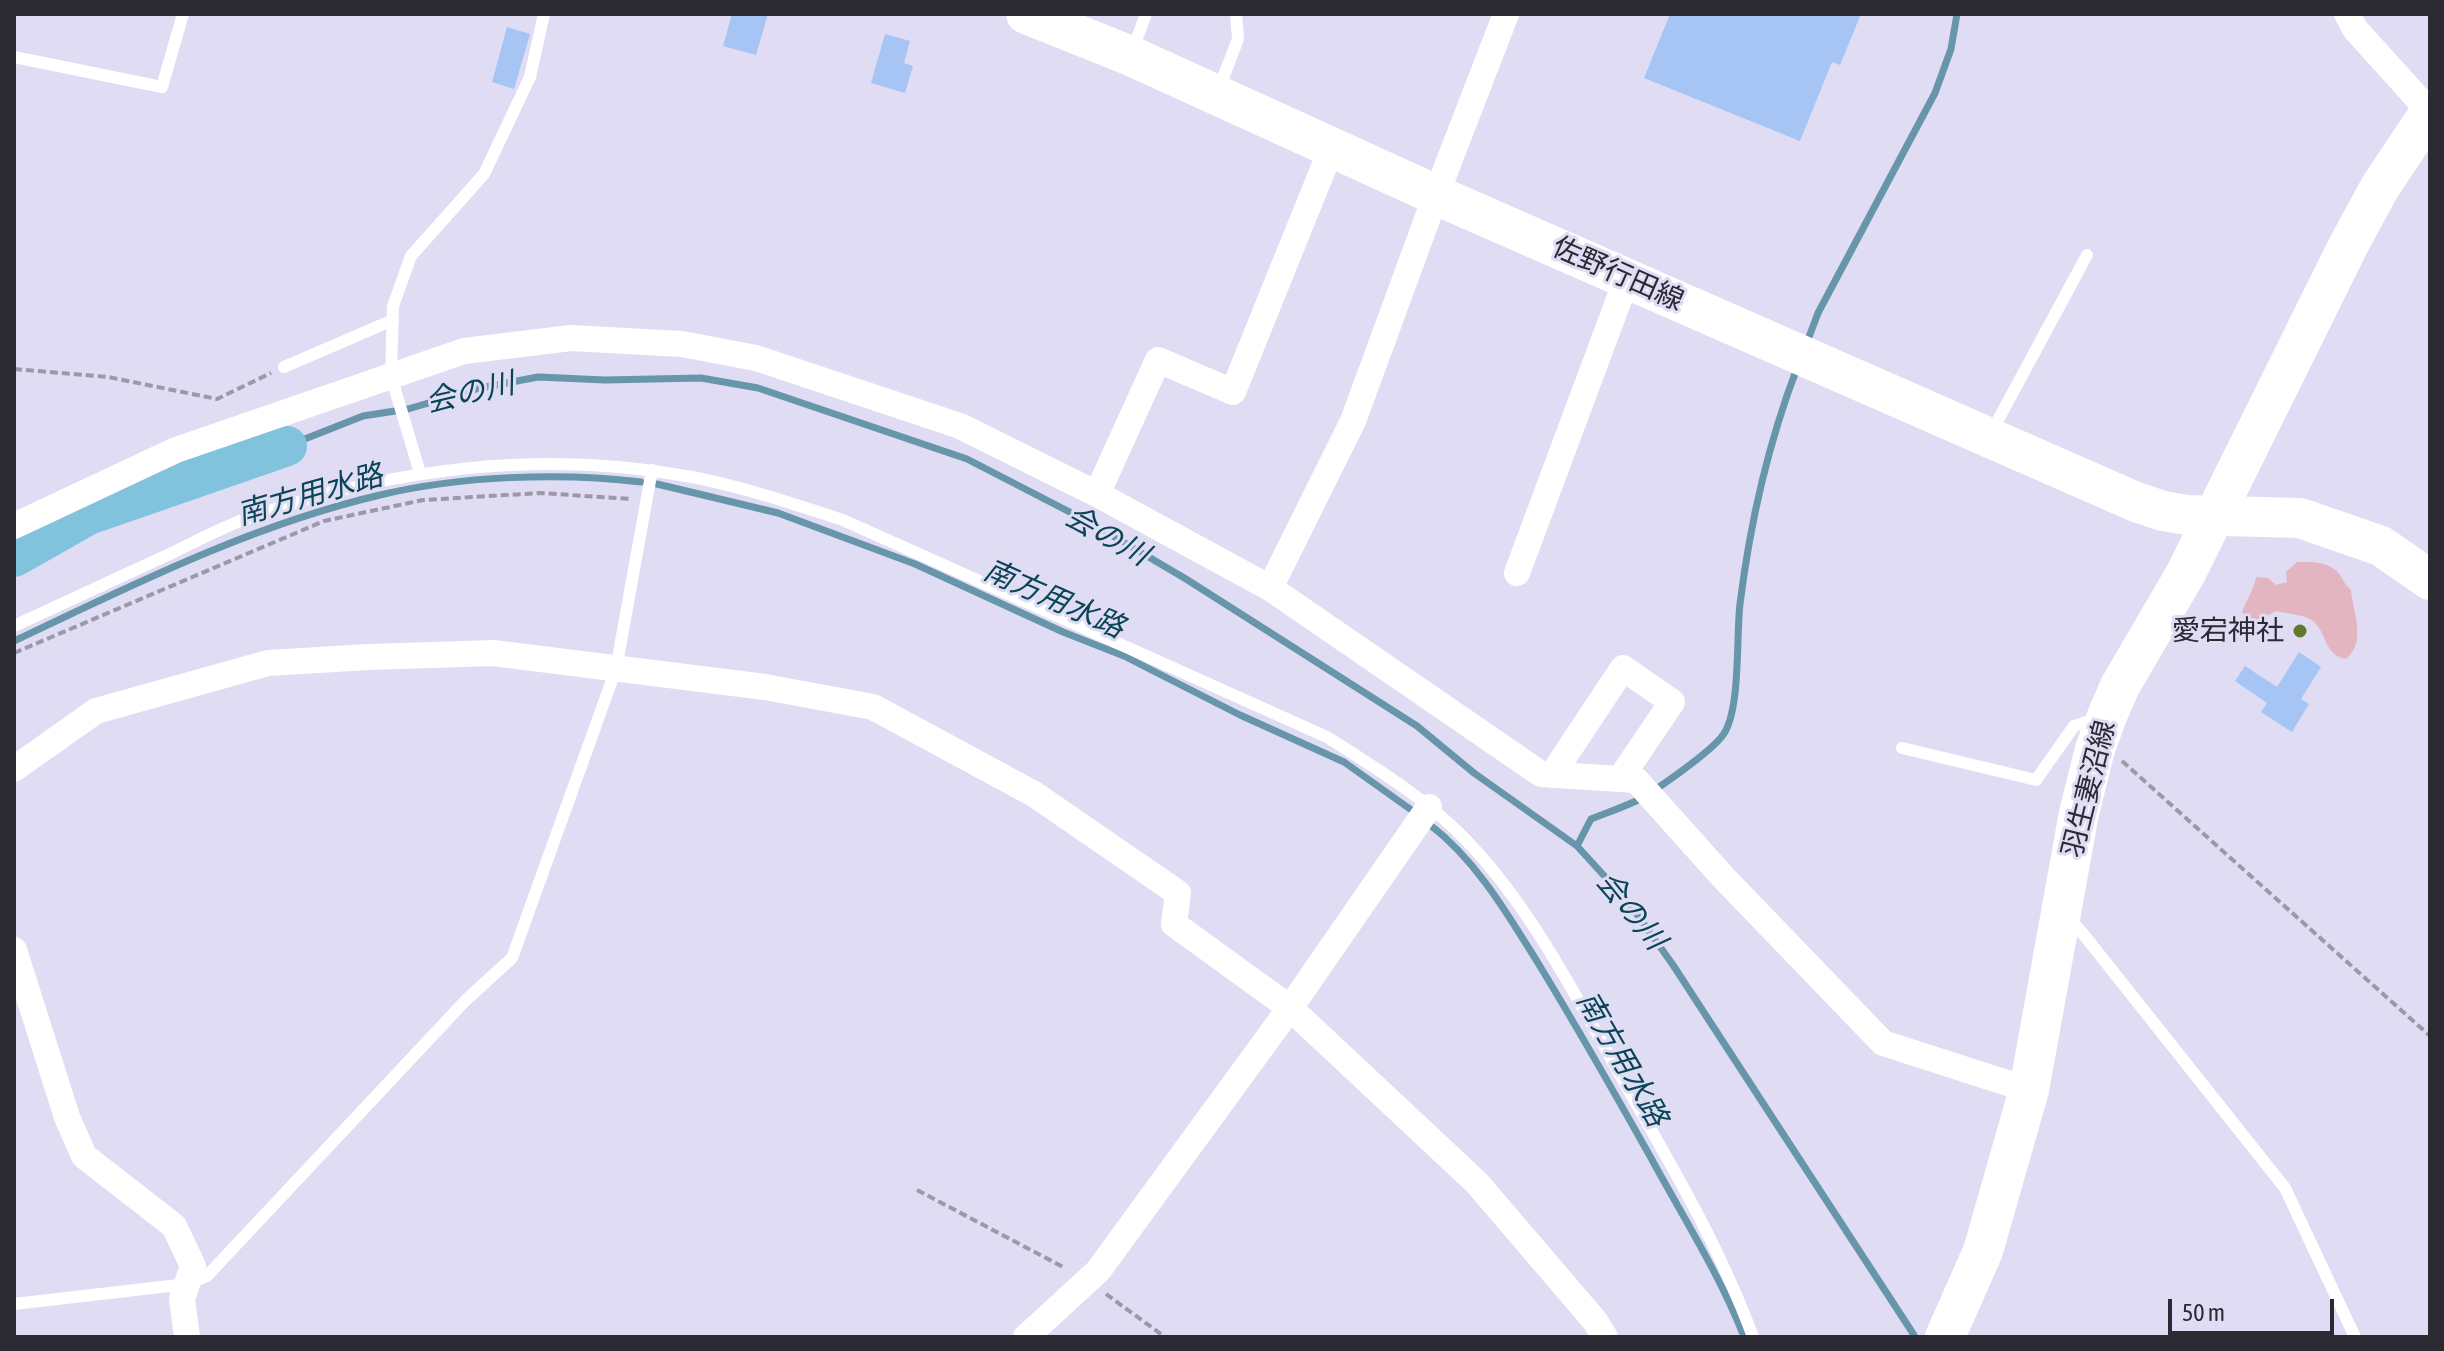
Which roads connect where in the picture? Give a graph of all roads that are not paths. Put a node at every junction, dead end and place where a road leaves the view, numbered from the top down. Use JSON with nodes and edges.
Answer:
{"nodes":[{"id":1,"x":183,"y":14,"type":"edge"},
{"id":2,"x":544,"y":14,"type":"edge"},
{"id":3,"x":1026,"y":14,"type":"edge"},
{"id":4,"x":1146,"y":14,"type":"edge"},
{"id":5,"x":1236,"y":14,"type":"edge"},
{"id":6,"x":1506,"y":14,"type":"edge"},
{"id":7,"x":2347,"y":14,"type":"edge"},
{"id":8,"x":1131,"y":56,"type":"junction"},
{"id":9,"x":14,"y":57,"type":"edge"},
{"id":10,"x":1216,"y":95,"type":"junction"},
{"id":11,"x":2430,"y":112,"type":"edge"},
{"id":12,"x":1332,"y":147,"type":"junction"},
{"id":13,"x":1436,"y":195,"type":"junction"},
{"id":14,"x":2087,"y":255,"type":"dead end"},
{"id":15,"x":1627,"y":278,"type":"junction"},
{"id":16,"x":393,"y":320,"type":"junction"},
{"id":17,"x":284,"y":367,"type":"road end"},
{"id":18,"x":391,"y":376,"type":"junction"},
{"id":19,"x":1990,"y":436,"type":"junction"},
{"id":20,"x":652,"y":470,"type":"junction"},
{"id":21,"x":420,"y":473,"type":"junction"},
{"id":22,"x":1097,"y":494,"type":"junction"},
{"id":23,"x":2215,"y":515,"type":"junction"},
{"id":24,"x":14,"y":526,"type":"edge"},
{"id":25,"x":1517,"y":573,"type":"dead end"},
{"id":26,"x":2430,"y":580,"type":"edge"},
{"id":27,"x":1270,"y":588,"type":"junction"},
{"id":28,"x":14,"y":626,"type":"edge"},
{"id":29,"x":616,"y":669,"type":"junction"},
{"id":30,"x":2101,"y":732,"type":"junction"},
{"id":31,"x":1902,"y":748,"type":"dead end"},
{"id":32,"x":14,"y":769,"type":"edge"},
{"id":33,"x":1552,"y":775,"type":"junction"},
{"id":34,"x":1620,"y":779,"type":"junction"},
{"id":35,"x":1429,"y":807,"type":"junction"},
{"id":36,"x":2058,"y":924,"type":"junction"},
{"id":37,"x":14,"y":950,"type":"edge"},
{"id":38,"x":1290,"y":1008,"type":"junction"},
{"id":39,"x":2029,"y":1090,"type":"junction"},
{"id":40,"x":187,"y":1284,"type":"junction"},
{"id":41,"x":14,"y":1304,"type":"edge"},
{"id":42,"x":187,"y":1337,"type":"edge"},
{"id":43,"x":1026,"y":1337,"type":"edge"},
{"id":44,"x":1605,"y":1337,"type":"edge"},
{"id":45,"x":1753,"y":1337,"type":"edge"},
{"id":46,"x":1945,"y":1337,"type":"edge"},
{"id":47,"x":2355,"y":1337,"type":"edge"}],
"edges":[{"from":1,"to":9,"type":"lane"},
{"from":2,"to":16,"type":"lane"},
{"from":3,"to":8,"type":"main road","name":"佐野行田線"},
{"from":4,"to":8,"type":"lane"},
{"from":5,"to":10,"type":"lane"},
{"from":6,"to":13,"type":"street"},
{"from":7,"to":11,"type":"street"},
{"from":8,"to":10,"type":"main road","name":"佐野行田線"},
{"from":10,"to":12,"type":"main road","name":"佐野行田線"},
{"from":11,"to":23,"type":"main road","name":"羽生妻沼線"},
{"from":12,"to":13,"type":"main road","name":"佐野行田線"},
{"from":12,"to":22,"type":"street"},
{"from":13,"to":15,"type":"main road","name":"佐野行田線"},
{"from":13,"to":27,"type":"street"},
{"from":14,"to":19,"type":"lane"},
{"from":15,"to":19,"type":"main road","name":"佐野行田線"},
{"from":15,"to":25,"type":"street"},
{"from":16,"to":17,"type":"lane"},
{"from":16,"to":18,"type":"lane"},
{"from":18,"to":21,"type":"lane"},
{"from":18,"to":22,"type":"street"},
{"from":18,"to":24,"type":"street"},
{"from":19,"to":23,"type":"main road","name":"佐野行田線"},
{"from":20,"to":21,"type":"lane"},
{"from":20,"to":29,"type":"lane"},
{"from":20,"to":35,"type":"lane"},
{"from":21,"to":28,"type":"lane"},
{"from":22,"to":27,"type":"street"},
{"from":23,"to":26,"type":"main road","name":"佐野行田線"},
{"from":23,"to":30,"type":"main road","name":"羽生妻沼線"},
{"from":27,"to":33,"type":"street"},
{"from":29,"to":32,"type":"street"},
{"from":29,"to":38,"type":"street"},
{"from":29,"to":40,"type":"lane"},
{"from":30,"to":31,"type":"lane"},
{"from":30,"to":36,"type":"main road","name":"羽生妻沼線"},
{"from":33,"to":34,"type":"street"},
{"from":33,"to":34,"type":"street"},
{"from":34,"to":39,"type":"street"},
{"from":35,"to":38,"type":"street"},
{"from":35,"to":45,"type":"lane"},
{"from":36,"to":39,"type":"main road","name":"羽生妻沼線"},
{"from":36,"to":47,"type":"lane"},
{"from":37,"to":40,"type":"street"},
{"from":38,"to":43,"type":"street"},
{"from":38,"to":44,"type":"street"},
{"from":39,"to":46,"type":"main road","name":"羽生妻沼線"},
{"from":40,"to":41,"type":"lane"},
{"from":40,"to":42,"type":"street"}]}
